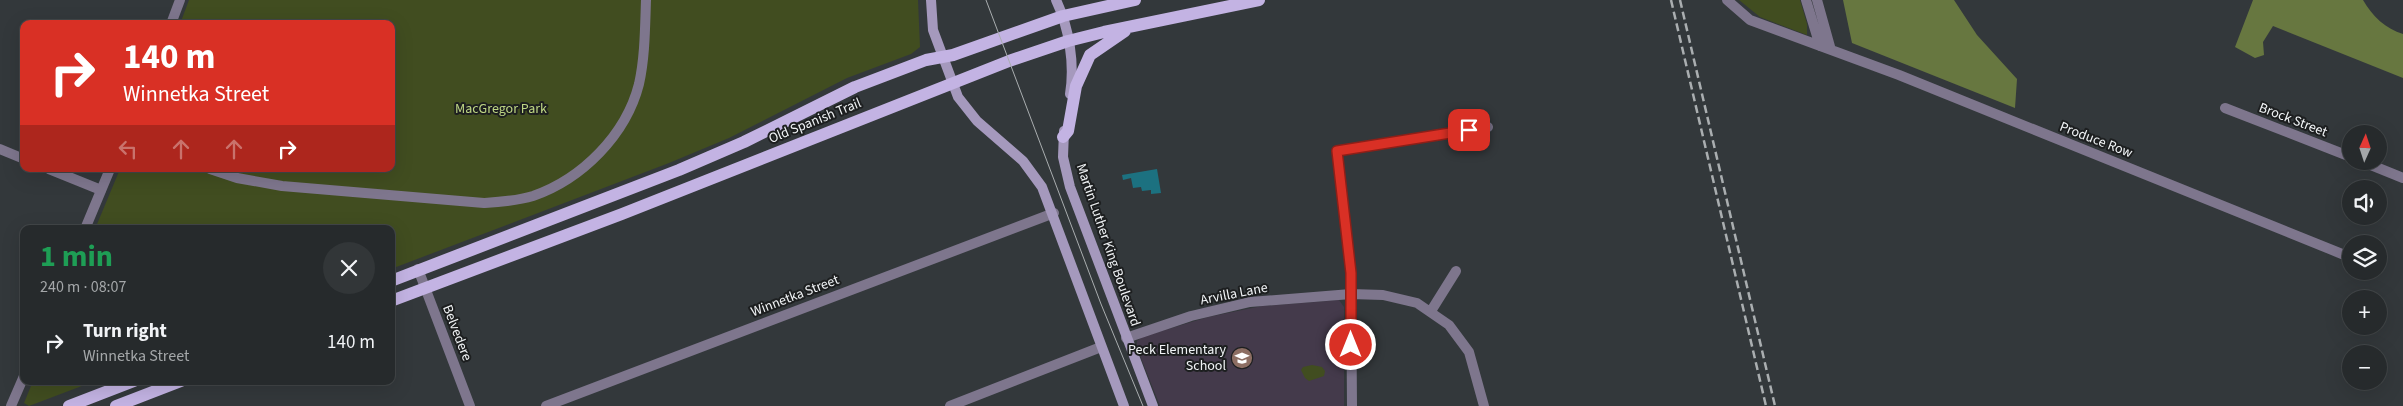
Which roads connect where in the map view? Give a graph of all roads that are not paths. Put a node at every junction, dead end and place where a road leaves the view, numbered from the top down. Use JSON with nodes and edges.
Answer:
{"nodes":[{"id":1,"x":180,"y":0,"type":"edge"},
{"id":2,"x":646,"y":0,"type":"edge"},
{"id":3,"x":931,"y":0,"type":"edge"},
{"id":4,"x":1056,"y":0,"type":"edge"},
{"id":5,"x":1135,"y":0,"type":"edge"},
{"id":6,"x":1259,"y":0,"type":"edge"},
{"id":7,"x":1727,"y":0,"type":"edge"},
{"id":8,"x":1806,"y":0,"type":"edge"},
{"id":9,"x":1817,"y":0,"type":"edge"},
{"id":10,"x":1063,"y":16,"type":"junction"},
{"id":11,"x":172,"y":20,"type":"edge"},
{"id":12,"x":1132,"y":26,"type":"junction"},
{"id":13,"x":1068,"y":41,"type":"junction"},
{"id":14,"x":1820,"y":46,"type":"junction"},
{"id":15,"x":1832,"y":50,"type":"junction"},
{"id":16,"x":942,"y":58,"type":"junction"},
{"id":17,"x":952,"y":83,"type":"junction"},
{"id":18,"x":2225,"y":108,"type":"dead end"},
{"id":19,"x":1488,"y":127,"type":"dead end"},
{"id":20,"x":1064,"y":137,"type":"junction"},
{"id":21,"x":0,"y":149,"type":"edge"},
{"id":22,"x":2342,"y":154,"type":"edge"},
{"id":23,"x":20,"y":157,"type":"edge"},
{"id":24,"x":2383,"y":170,"type":"edge"},
{"id":25,"x":56,"y":172,"type":"edge"},
{"id":26,"x":109,"y":172,"type":"edge"},
{"id":27,"x":219,"y":172,"type":"edge"},
{"id":28,"x":2403,"y":178,"type":"edge"},
{"id":29,"x":101,"y":190,"type":"junction"},
{"id":30,"x":1054,"y":213,"type":"junction"},
{"id":31,"x":87,"y":225,"type":"edge"},
{"id":32,"x":2342,"y":254,"type":"edge"},
{"id":33,"x":418,"y":269,"type":"junction"},
{"id":34,"x":1456,"y":271,"type":"dead end"},
{"id":35,"x":395,"y":279,"type":"edge"},
{"id":36,"x":425,"y":288,"type":"junction"},
{"id":37,"x":1351,"y":294,"type":"junction"},
{"id":38,"x":395,"y":299,"type":"edge"},
{"id":39,"x":1430,"y":311,"type":"junction"},
{"id":40,"x":1126,"y":338,"type":"junction"},
{"id":41,"x":1101,"y":347,"type":"junction"},
{"id":42,"x":20,"y":385,"type":"edge"},
{"id":43,"x":124,"y":385,"type":"edge"},
{"id":44,"x":171,"y":385,"type":"edge"},
{"id":45,"x":11,"y":406,"type":"edge"},
{"id":46,"x":69,"y":406,"type":"edge"},
{"id":47,"x":116,"y":406,"type":"edge"},
{"id":48,"x":470,"y":406,"type":"edge"},
{"id":49,"x":546,"y":406,"type":"edge"},
{"id":50,"x":950,"y":406,"type":"edge"},
{"id":51,"x":1124,"y":406,"type":"edge"},
{"id":52,"x":1153,"y":406,"type":"edge"},
{"id":53,"x":1352,"y":406,"type":"edge"},
{"id":54,"x":1484,"y":406,"type":"edge"}],
"edges":[{"from":1,"to":11,"type":"street"},
{"from":2,"to":27,"type":"street"},
{"from":3,"to":16,"type":"main road"},
{"from":4,"to":10,"type":"main road","name":"Martin Luther King Boulevard"},
{"from":5,"to":10,"type":"main road","name":"Old Spanish Trail"},
{"from":6,"to":12,"type":"main road","name":"Old Spanish Trail"},
{"from":7,"to":14,"type":"street","name":"Produce Row"},
{"from":8,"to":14,"type":"street"},
{"from":9,"to":15,"type":"street"},
{"from":10,"to":13,"type":"main road","name":"Martin Luther King Boulevard"},
{"from":10,"to":16,"type":"main road","name":"Old Spanish Trail"},
{"from":12,"to":13,"type":"main road","name":"Old Spanish Trail"},
{"from":12,"to":20,"type":"main road"},
{"from":13,"to":17,"type":"main road","name":"Old Spanish Trail"},
{"from":13,"to":20,"type":"main road","name":"Martin Luther King Boulevard"},
{"from":14,"to":15,"type":"street","name":"Produce Row"},
{"from":15,"to":32,"type":"street","name":"Produce Row"},
{"from":16,"to":17,"type":"main road"},
{"from":16,"to":33,"type":"main road","name":"Old Spanish Trail"},
{"from":17,"to":30,"type":"main road"},
{"from":17,"to":36,"type":"main road","name":"Old Spanish Trail"},
{"from":18,"to":22,"type":"street","name":"Brock Street"},
{"from":19,"to":37,"type":"street"},
{"from":20,"to":40,"type":"main road","name":"Martin Luther King Boulevard"},
{"from":21,"to":23,"type":"street"},
{"from":24,"to":28,"type":"street"},
{"from":25,"to":29,"type":"street"},
{"from":26,"to":29,"type":"street"},
{"from":29,"to":31,"type":"street"},
{"from":30,"to":41,"type":"main road"},
{"from":30,"to":49,"type":"street","name":"Winnetka Street"},
{"from":33,"to":35,"type":"main road","name":"Old Spanish Trail"},
{"from":33,"to":36,"type":"street","name":"Belvedere"},
{"from":34,"to":39,"type":"street"},
{"from":36,"to":38,"type":"main road","name":"Old Spanish Trail"},
{"from":36,"to":48,"type":"street","name":"Belvedere"},
{"from":37,"to":39,"type":"street","name":"Arvilla Lane"},
{"from":37,"to":40,"type":"street","name":"Arvilla Lane"},
{"from":37,"to":53,"type":"street"},
{"from":39,"to":54,"type":"street","name":"Arvilla Lane"},
{"from":40,"to":52,"type":"main road","name":"Martin Luther King Boulevard"},
{"from":41,"to":50,"type":"street"},
{"from":41,"to":51,"type":"main road"},
{"from":42,"to":45,"type":"street"},
{"from":43,"to":46,"type":"main road"},
{"from":44,"to":47,"type":"main road"}]}
